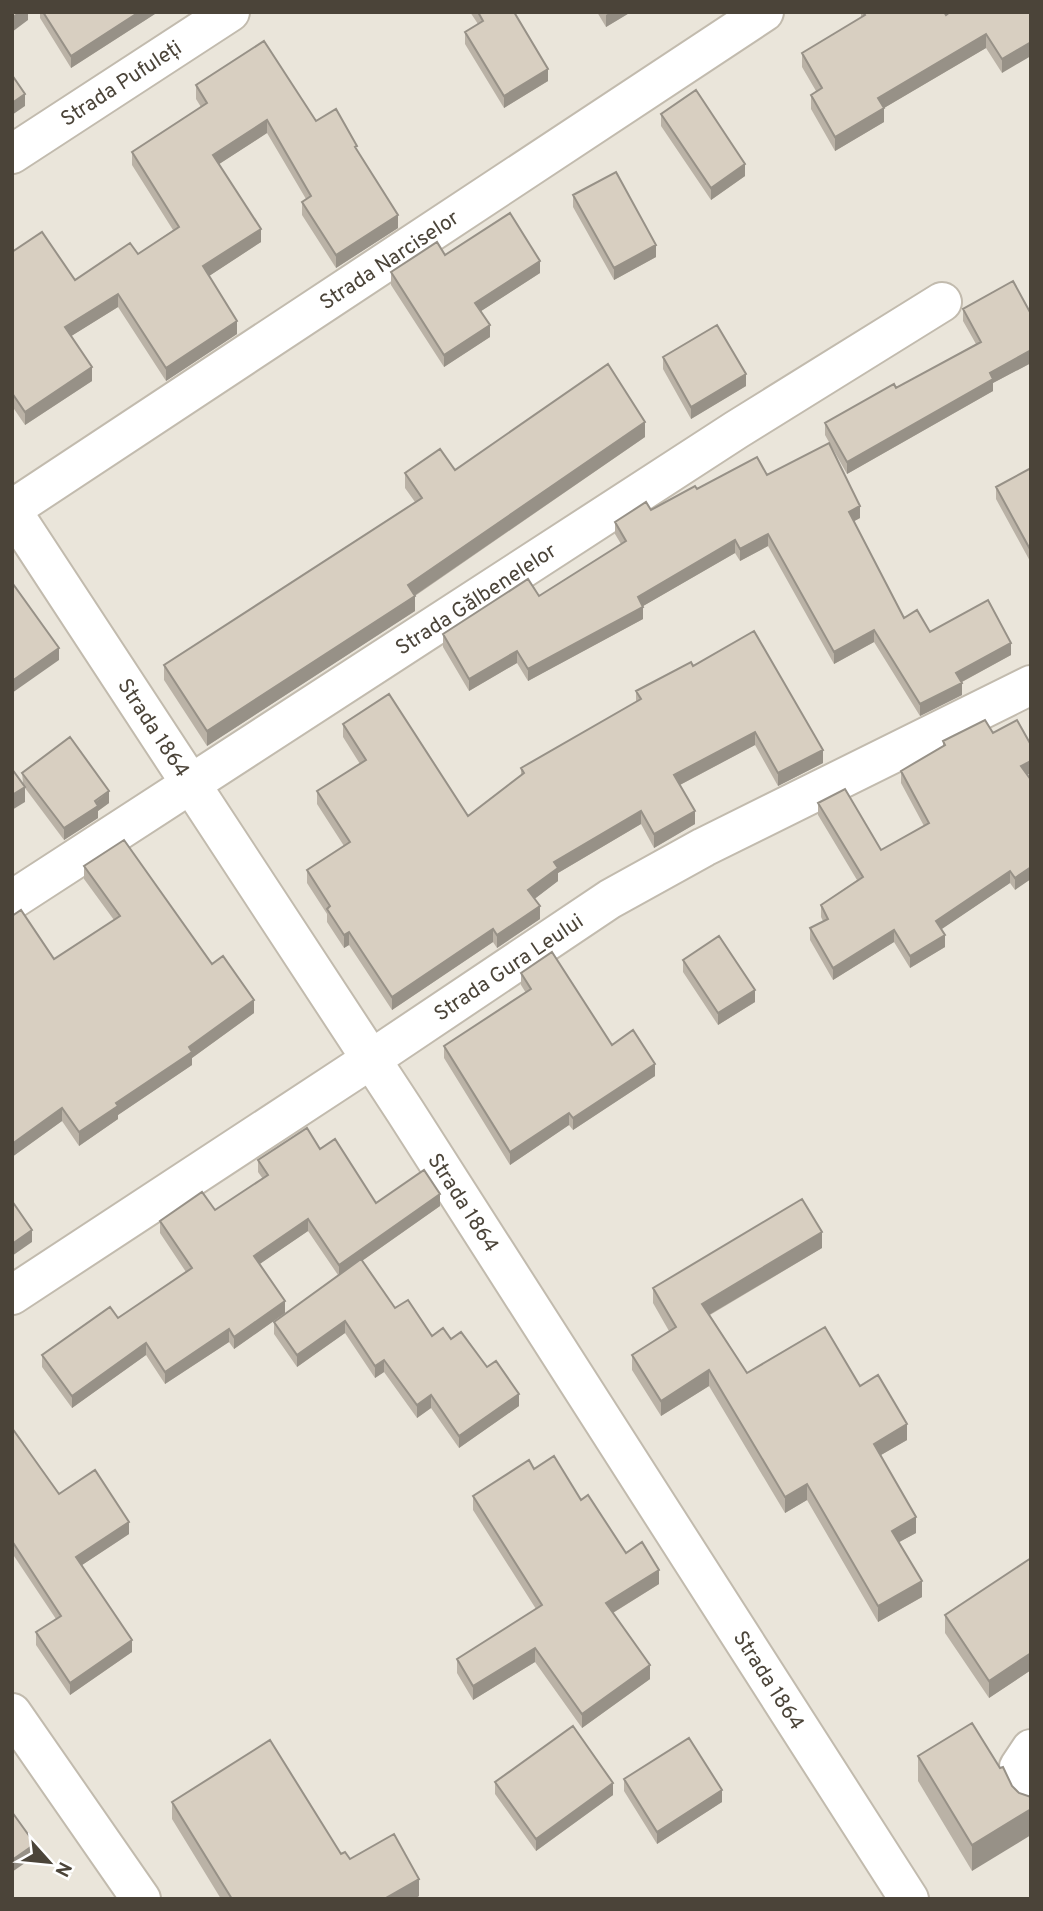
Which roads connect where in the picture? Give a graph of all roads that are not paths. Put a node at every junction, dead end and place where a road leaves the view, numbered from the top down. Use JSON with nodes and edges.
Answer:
{"nodes":[{"id":1,"x":230,"y":12,"type":"edge"},
{"id":2,"x":764,"y":12,"type":"edge"},
{"id":3,"x":12,"y":154,"type":"edge"},
{"id":4,"x":943,"y":302,"type":"dead end"},
{"id":5,"x":12,"y":510,"type":"edge"},
{"id":6,"x":1031,"y":685,"type":"edge"},
{"id":7,"x":191,"y":784,"type":"junction"},
{"id":8,"x":12,"y":900,"type":"edge"},
{"id":9,"x":370,"y":1060,"type":"junction"},
{"id":10,"x":12,"y":1295,"type":"edge"},
{"id":11,"x":12,"y":1713,"type":"edge"},
{"id":12,"x":1031,"y":1749,"type":"edge"},
{"id":13,"x":1031,"y":1801,"type":"edge"},
{"id":14,"x":141,"y":1899,"type":"edge"},
{"id":15,"x":909,"y":1899,"type":"edge"}],
"edges":[{"from":1,"to":3,"type":"street","name":"Strada Pufuleți"},
{"from":2,"to":5,"type":"street","name":"Strada Narciselor"},
{"from":4,"to":7,"type":"street","name":"Strada Gălbenelelor"},
{"from":5,"to":7,"type":"street","name":"Strada 1864"},
{"from":6,"to":9,"type":"street","name":"Strada Gura Leului"},
{"from":7,"to":8,"type":"street","name":"Strada Gălbenelelor"},
{"from":7,"to":9,"type":"street","name":"Strada 1864"},
{"from":9,"to":10,"type":"street","name":"Strada Gura Leului"},
{"from":9,"to":15,"type":"street","name":"Strada 1864"},
{"from":11,"to":14,"type":"street"},
{"from":12,"to":13,"type":"street"}]}
